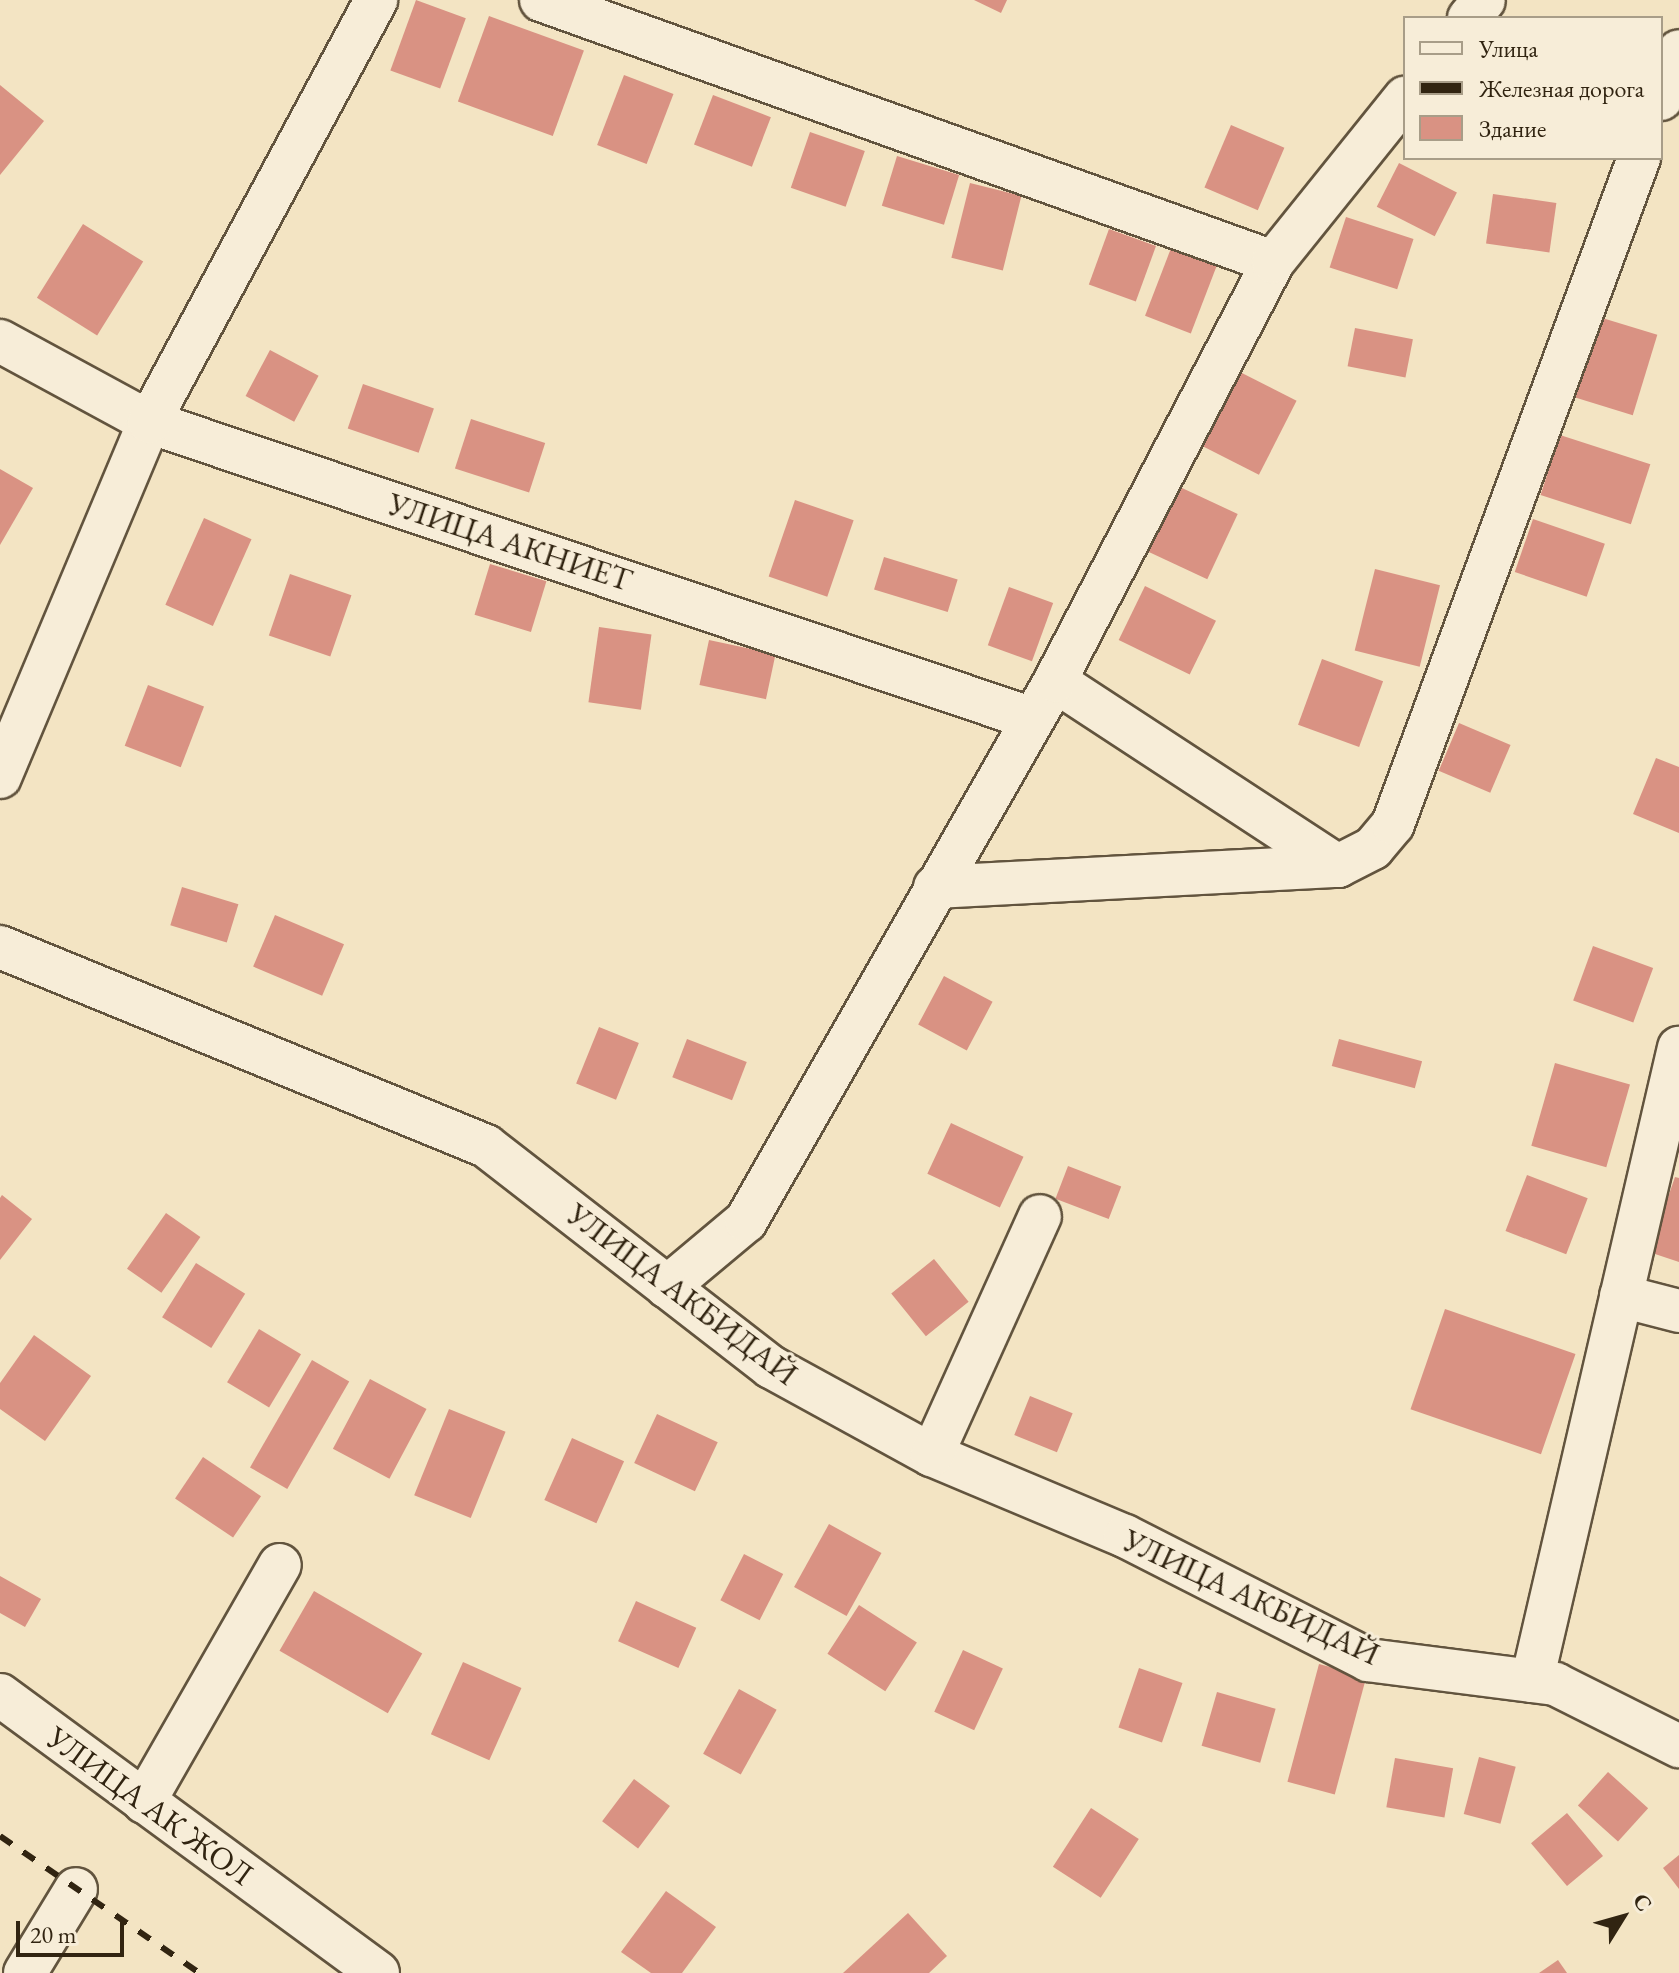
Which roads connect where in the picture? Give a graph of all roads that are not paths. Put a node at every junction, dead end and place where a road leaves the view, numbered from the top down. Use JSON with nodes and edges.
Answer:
{"nodes":[{"id":1,"x":376,"y":0,"type":"edge"},
{"id":2,"x":541,"y":0,"type":"edge"},
{"id":3,"x":1484,"y":0,"type":"edge"},
{"id":4,"x":1471,"y":16,"type":"edge"},
{"id":5,"x":1679,"y":51,"type":"edge"},
{"id":6,"x":1663,"y":94,"type":"edge"},
{"id":7,"x":1403,"y":100,"type":"edge"},
{"id":8,"x":1638,"y":160,"type":"edge"},
{"id":9,"x":1273,"y":262,"type":"junction"},
{"id":10,"x":0,"y":341,"type":"edge"},
{"id":11,"x":149,"y":422,"type":"junction"},
{"id":12,"x":1055,"y":681,"type":"junction"},
{"id":13,"x":1030,"y":718,"type":"junction"},
{"id":14,"x":0,"y":777,"type":"edge"},
{"id":15,"x":1338,"y":866,"type":"junction"},
{"id":16,"x":935,"y":887,"type":"junction"},
{"id":17,"x":0,"y":947,"type":"edge"},
{"id":18,"x":1679,"y":1048,"type":"edge"},
{"id":19,"x":1040,"y":1216,"type":"dead end"},
{"id":20,"x":667,"y":1287,"type":"junction"},
{"id":21,"x":1621,"y":1296,"type":"junction"},
{"id":22,"x":1679,"y":1311,"type":"edge"},
{"id":23,"x":932,"y":1455,"type":"junction"},
{"id":24,"x":280,"y":1565,"type":"dead end"},
{"id":25,"x":1532,"y":1681,"type":"junction"},
{"id":26,"x":0,"y":1695,"type":"edge"},
{"id":27,"x":1679,"y":1746,"type":"edge"},
{"id":28,"x":144,"y":1802,"type":"junction"},
{"id":29,"x":76,"y":1889,"type":"dead end"},
{"id":30,"x":25,"y":1973,"type":"edge"},
{"id":31,"x":378,"y":1973,"type":"edge"}],
"edges":[{"from":1,"to":11,"type":"street"},
{"from":2,"to":9,"type":"street"},
{"from":3,"to":4,"type":"street"},
{"from":5,"to":6,"type":"street"},
{"from":7,"to":9,"type":"street"},
{"from":8,"to":15,"type":"street"},
{"from":9,"to":12,"type":"street"},
{"from":10,"to":11,"type":"street","name":"УЛИЦА АКНИЕТ"},
{"from":11,"to":13,"type":"street","name":"УЛИЦА АКНИЕТ"},
{"from":11,"to":14,"type":"street"},
{"from":12,"to":13,"type":"street"},
{"from":12,"to":15,"type":"street"},
{"from":13,"to":16,"type":"street"},
{"from":15,"to":16,"type":"street"},
{"from":16,"to":20,"type":"street"},
{"from":17,"to":20,"type":"street","name":"УЛИЦА АКБИДАЙ"},
{"from":18,"to":21,"type":"street"},
{"from":19,"to":23,"type":"street"},
{"from":20,"to":23,"type":"street","name":"УЛИЦА АКБИДАЙ"},
{"from":21,"to":22,"type":"street"},
{"from":21,"to":25,"type":"street"},
{"from":23,"to":25,"type":"street","name":"УЛИЦА АКБИДАЙ"},
{"from":24,"to":28,"type":"street"},
{"from":25,"to":27,"type":"street","name":"УЛИЦА АКБИДАЙ"},
{"from":26,"to":28,"type":"street","name":"УЛИЦА АК ЖОЛ"},
{"from":28,"to":31,"type":"street","name":"УЛИЦА АК ЖОЛ"},
{"from":29,"to":30,"type":"street"}]}
